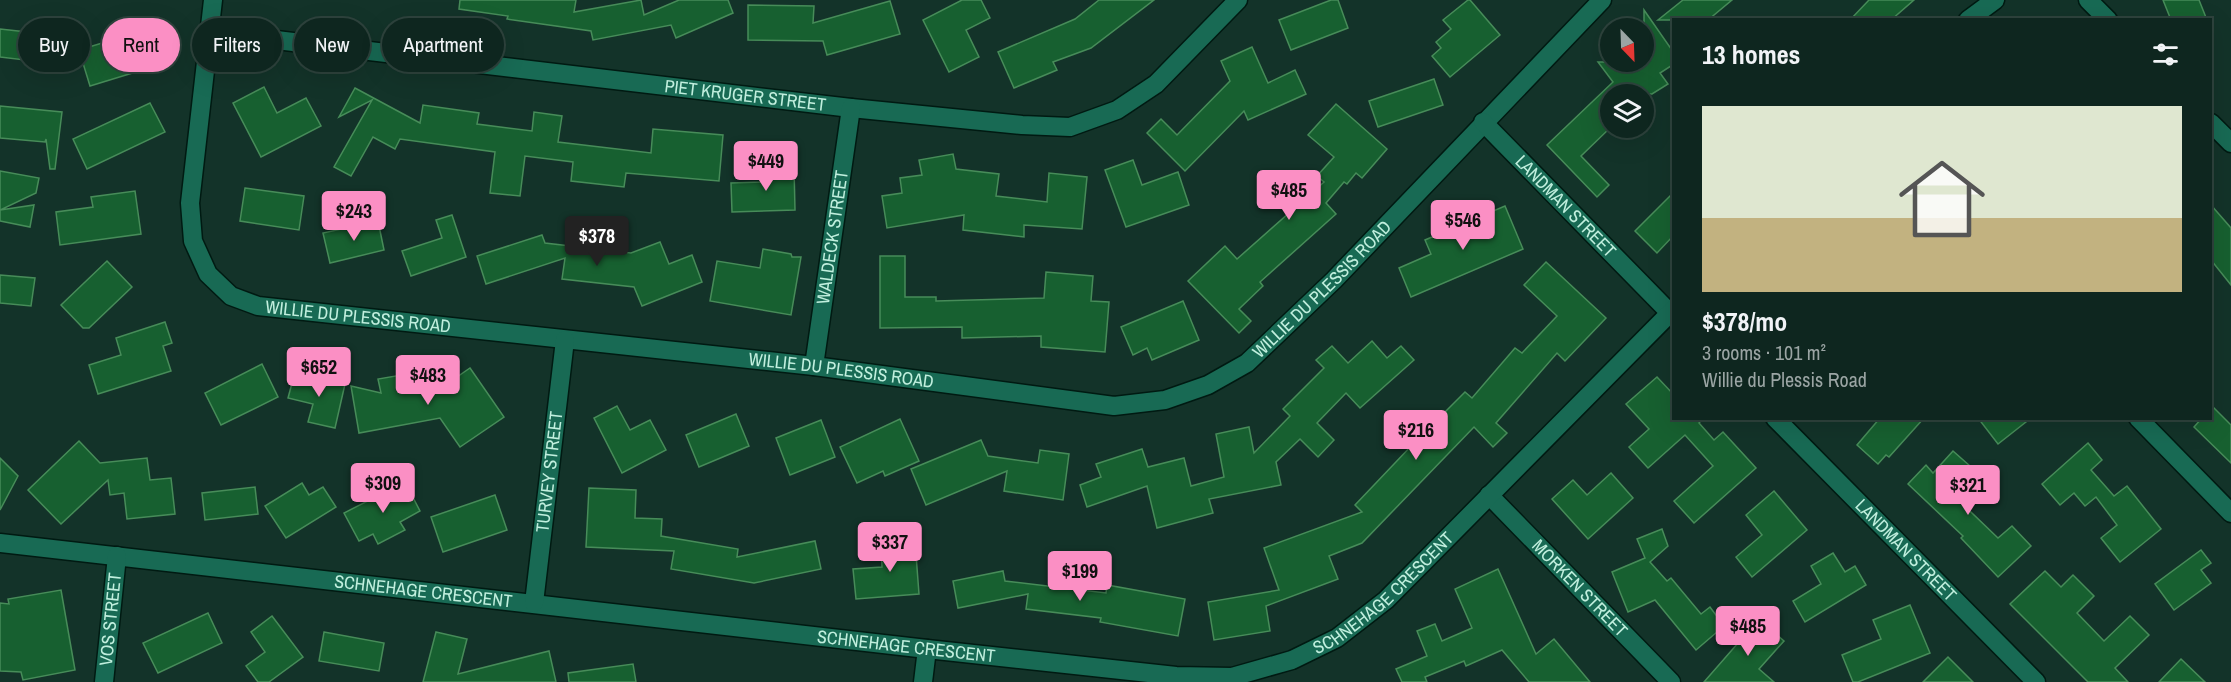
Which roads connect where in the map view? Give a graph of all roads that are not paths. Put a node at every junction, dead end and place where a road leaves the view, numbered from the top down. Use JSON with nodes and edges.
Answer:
{"nodes":[{"id":1,"x":213,"y":0,"type":"edge"},
{"id":2,"x":1238,"y":0,"type":"edge"},
{"id":3,"x":1602,"y":0,"type":"edge"},
{"id":4,"x":1995,"y":0,"type":"edge"},
{"id":5,"x":2088,"y":0,"type":"edge"},
{"id":6,"x":211,"y":18,"type":"edge"},
{"id":7,"x":1971,"y":18,"type":"edge"},
{"id":8,"x":2106,"y":18,"type":"edge"},
{"id":9,"x":282,"y":41,"type":"edge"},
{"id":10,"x":205,"y":72,"type":"edge"},
{"id":11,"x":851,"y":108,"type":"junction"},
{"id":12,"x":1483,"y":122,"type":"junction"},
{"id":13,"x":2212,"y":124,"type":"edge"},
{"id":14,"x":2231,"y":143,"type":"edge"},
{"id":15,"x":1672,"y":312,"type":"edge"},
{"id":16,"x":1672,"y":314,"type":"edge"},
{"id":17,"x":566,"y":340,"type":"junction"},
{"id":18,"x":814,"y":366,"type":"junction"},
{"id":19,"x":1777,"y":420,"type":"edge"},
{"id":20,"x":2140,"y":420,"type":"edge"},
{"id":21,"x":1490,"y":495,"type":"junction"},
{"id":22,"x":2231,"y":513,"type":"edge"},
{"id":23,"x":0,"y":543,"type":"edge"},
{"id":24,"x":117,"y":556,"type":"junction"},
{"id":25,"x":534,"y":603,"type":"junction"},
{"id":26,"x":927,"y":649,"type":"junction"},
{"id":27,"x":104,"y":682,"type":"edge"},
{"id":28,"x":923,"y":682,"type":"edge"},
{"id":29,"x":1671,"y":682,"type":"edge"},
{"id":30,"x":2036,"y":682,"type":"edge"}],
"edges":[{"from":1,"to":6,"type":"street","name":"WILLIE DU PLESSIS ROAD"},
{"from":2,"to":11,"type":"street","name":"PIET KRUGER STREET"},
{"from":3,"to":12,"type":"street","name":"WILLIE DU PLESSIS ROAD"},
{"from":4,"to":7,"type":"street"},
{"from":5,"to":8,"type":"street"},
{"from":9,"to":11,"type":"street","name":"PIET KRUGER STREET"},
{"from":10,"to":17,"type":"street","name":"WILLIE DU PLESSIS ROAD"},
{"from":11,"to":18,"type":"street","name":"WALDECK STREET"},
{"from":12,"to":15,"type":"street","name":"LANDMAN STREET"},
{"from":12,"to":18,"type":"street","name":"WILLIE DU PLESSIS ROAD"},
{"from":13,"to":14,"type":"street"},
{"from":16,"to":21,"type":"street","name":"SCHNEHAGE CRESCENT"},
{"from":17,"to":18,"type":"street","name":"WILLIE DU PLESSIS ROAD"},
{"from":17,"to":25,"type":"street","name":"TURVEY STREET"},
{"from":19,"to":30,"type":"street","name":"LANDMAN STREET"},
{"from":20,"to":22,"type":"street"},
{"from":21,"to":26,"type":"street","name":"SCHNEHAGE CRESCENT"},
{"from":21,"to":29,"type":"street","name":"MORKEN STREET"},
{"from":23,"to":24,"type":"street","name":"SCHNEHAGE CRESCENT"},
{"from":24,"to":25,"type":"street","name":"SCHNEHAGE CRESCENT"},
{"from":24,"to":27,"type":"street","name":"VOS STREET"},
{"from":25,"to":26,"type":"street","name":"SCHNEHAGE CRESCENT"},
{"from":26,"to":28,"type":"street"}]}
